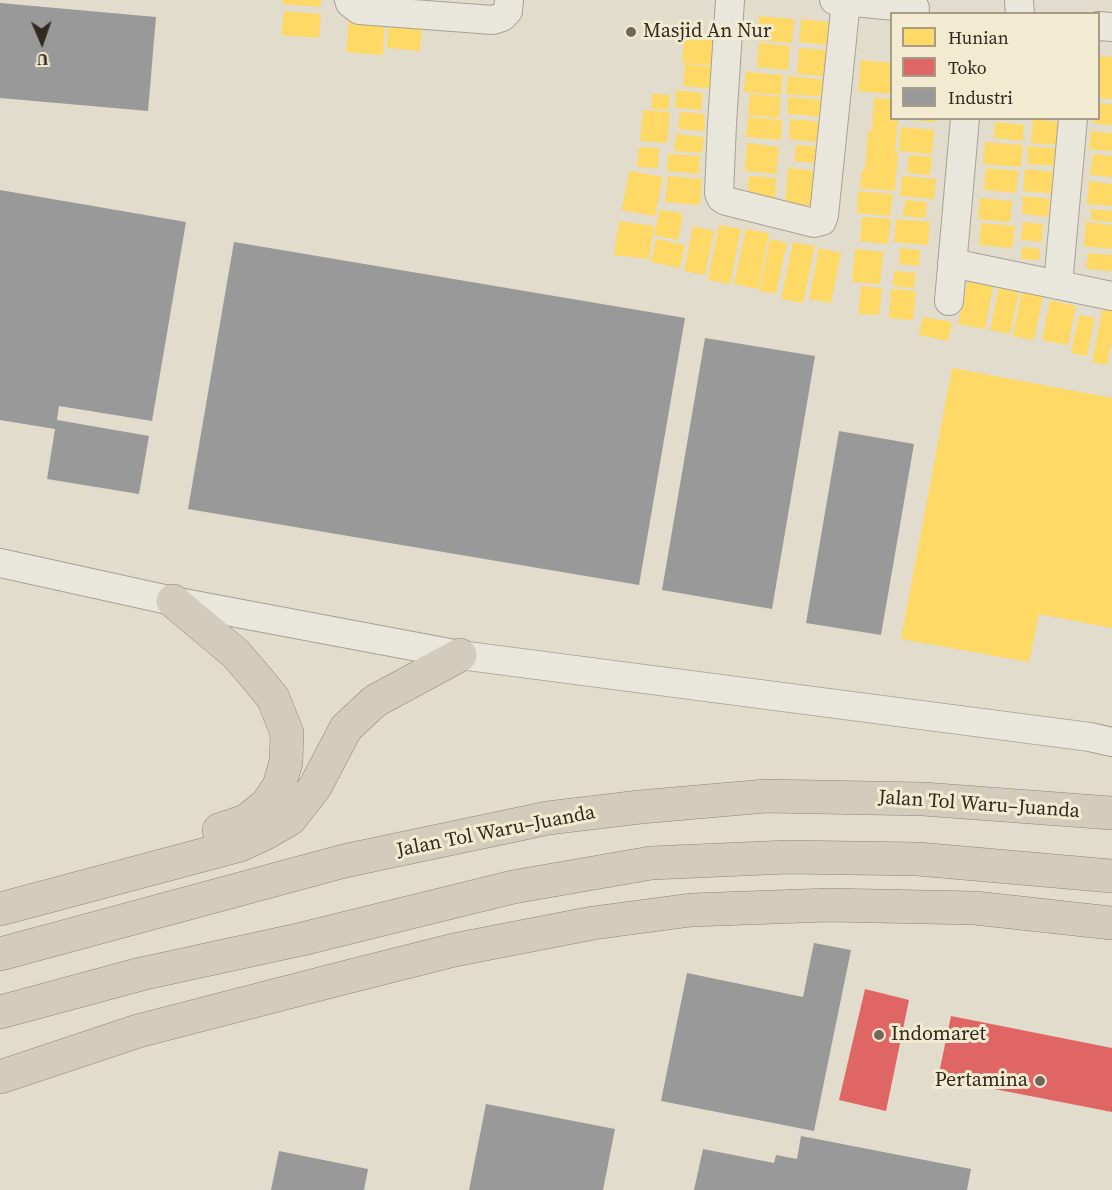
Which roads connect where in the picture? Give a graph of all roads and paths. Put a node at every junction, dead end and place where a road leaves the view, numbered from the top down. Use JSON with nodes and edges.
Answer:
{"nodes":[{"id":1,"x":349,"y":0,"type":"edge"},
{"id":2,"x":509,"y":0,"type":"edge"},
{"id":3,"x":730,"y":0,"type":"edge"},
{"id":4,"x":840,"y":1,"type":"edge"},
{"id":5,"x":916,"y":7,"type":"edge"},
{"id":6,"x":964,"y":120,"type":"edge"},
{"id":7,"x":1073,"y":120,"type":"edge"},
{"id":8,"x":952,"y":263,"type":"junction"},
{"id":9,"x":1058,"y":285,"type":"junction"},
{"id":10,"x":1112,"y":296,"type":"edge"},
{"id":11,"x":949,"y":301,"type":"dead end"},
{"id":12,"x":0,"y":563,"type":"edge"},
{"id":13,"x":173,"y":601,"type":"junction"},
{"id":14,"x":460,"y":655,"type":"junction"},
{"id":15,"x":1105,"y":735,"type":"edge"},
{"id":16,"x":1112,"y":813,"type":"edge"},
{"id":17,"x":1112,"y":876,"type":"edge"},
{"id":18,"x":0,"y":889,"type":"edge"},
{"id":19,"x":0,"y":909,"type":"edge"},
{"id":20,"x":1112,"y":923,"type":"edge"},
{"id":21,"x":0,"y":954,"type":"edge"},
{"id":22,"x":0,"y":1012,"type":"edge"},
{"id":23,"x":0,"y":1077,"type":"edge"}],
"edges":[{"from":1,"to":2,"type":"street"},
{"from":3,"to":4,"type":"street"},
{"from":4,"to":5,"type":"street"},
{"from":6,"to":8,"type":"street"},
{"from":7,"to":9,"type":"street"},
{"from":8,"to":9,"type":"street"},
{"from":8,"to":11,"type":"street"},
{"from":9,"to":10,"type":"street"},
{"from":12,"to":13,"type":"street"},
{"from":13,"to":14,"type":"street"},
{"from":13,"to":18,"type":"highway"},
{"from":14,"to":15,"type":"street"},
{"from":14,"to":19,"type":"highway"},
{"from":16,"to":21,"type":"highway","name":"Jalan Tol Waru–Juanda"},
{"from":17,"to":22,"type":"highway"},
{"from":20,"to":23,"type":"highway"}]}
